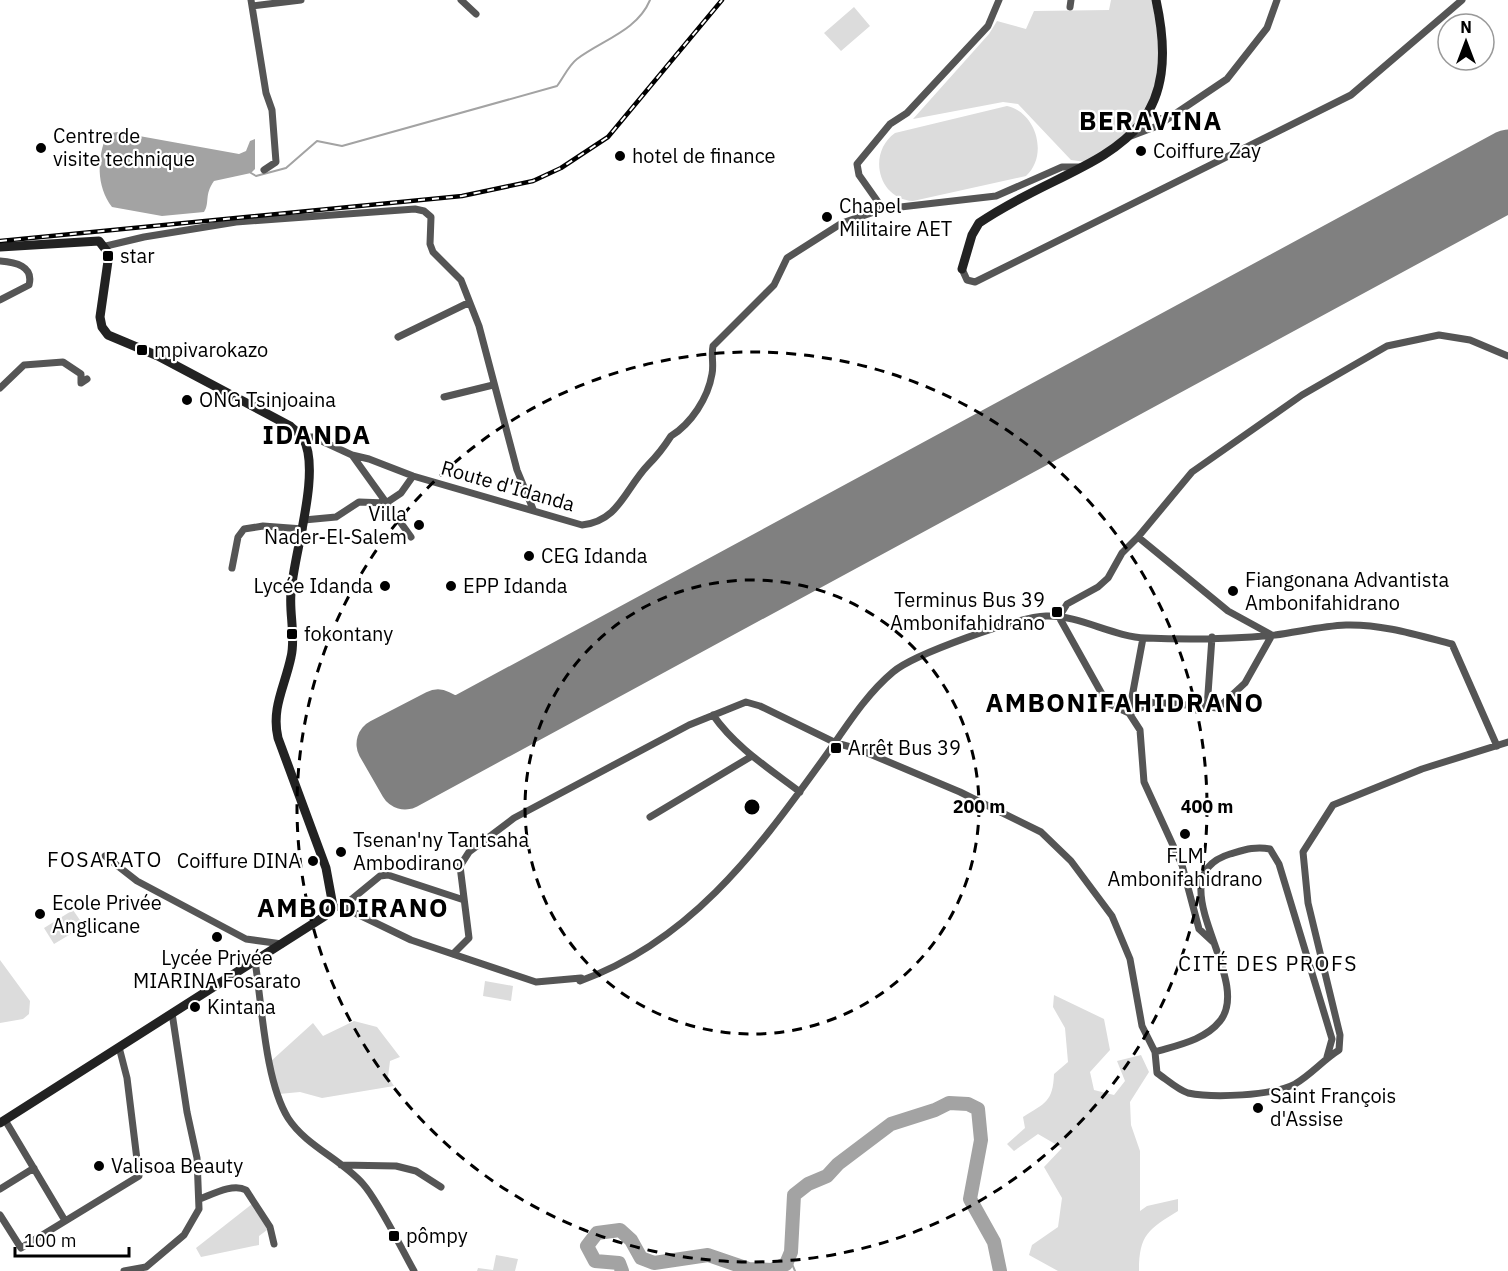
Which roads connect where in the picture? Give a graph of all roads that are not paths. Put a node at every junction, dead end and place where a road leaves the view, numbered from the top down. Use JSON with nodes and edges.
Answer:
{"nodes":[{"id":1,"x":301,"y":0,"type":"edge"},
{"id":2,"x":461,"y":0,"type":"edge"},
{"id":3,"x":999,"y":0,"type":"edge"},
{"id":4,"x":1156,"y":0,"type":"edge"},
{"id":5,"x":1277,"y":0,"type":"edge"},
{"id":6,"x":1462,"y":0,"type":"edge"},
{"id":7,"x":251,"y":3,"type":"edge"},
{"id":8,"x":476,"y":14,"type":"dead end"},
{"id":9,"x":1149,"y":109,"type":"junction"},
{"id":10,"x":1166,"y":120,"type":"junction"},
{"id":11,"x":1131,"y":136,"type":"junction"},
{"id":12,"x":1082,"y":168,"type":"junction"},
{"id":13,"x":264,"y":170,"type":"dead end"},
{"id":14,"x":882,"y":209,"type":"junction"},
{"id":15,"x":106,"y":246,"type":"junction"},
{"id":16,"x":0,"y":247,"type":"edge"},
{"id":17,"x":0,"y":261,"type":"edge"},
{"id":18,"x":962,"y":269,"type":"joint"},
{"id":19,"x":0,"y":300,"type":"edge"},
{"id":20,"x":468,"y":303,"type":"junction"},
{"id":21,"x":398,"y":337,"type":"dead end"},
{"id":22,"x":1508,"y":356,"type":"edge"},
{"id":23,"x":87,"y":379,"type":"dead end"},
{"id":24,"x":493,"y":385,"type":"junction"},
{"id":25,"x":0,"y":388,"type":"edge"},
{"id":26,"x":444,"y":397,"type":"dead end"},
{"id":27,"x":303,"y":437,"type":"junction"},
{"id":28,"x":352,"y":455,"type":"junction"},
{"id":29,"x":413,"y":476,"type":"junction"},
{"id":30,"x":386,"y":503,"type":"junction"},
{"id":31,"x":533,"y":509,"type":"junction"},
{"id":32,"x":304,"y":524,"type":"junction"},
{"id":33,"x":411,"y":537,"type":"dead end"},
{"id":34,"x":1138,"y":537,"type":"junction"},
{"id":35,"x":232,"y":568,"type":"dead end"},
{"id":36,"x":1059,"y":617,"type":"junction"},
{"id":37,"x":1272,"y":635,"type":"junction"},
{"id":38,"x":1212,"y":637,"type":"junction"},
{"id":39,"x":1143,"y":638,"type":"junction"},
{"id":40,"x":1207,"y":708,"type":"junction"},
{"id":41,"x":1129,"y":712,"type":"junction"},
{"id":42,"x":713,"y":715,"type":"junction"},
{"id":43,"x":836,"y":742,"type":"junction"},
{"id":44,"x":1508,"y":742,"type":"edge"},
{"id":45,"x":1497,"y":746,"type":"junction"},
{"id":46,"x":752,"y":756,"type":"junction"},
{"id":47,"x":800,"y":792,"type":"junction"},
{"id":48,"x":650,"y":817,"type":"dead end"},
{"id":49,"x":105,"y":856,"type":"dead end"},
{"id":50,"x":464,"y":900,"type":"junction"},
{"id":51,"x":337,"y":908,"type":"junction"},
{"id":52,"x":1215,"y":943,"type":"junction"},
{"id":53,"x":282,"y":944,"type":"junction"},
{"id":54,"x":453,"y":954,"type":"junction"},
{"id":55,"x":255,"y":961,"type":"junction"},
{"id":56,"x":172,"y":1013,"type":"junction"},
{"id":57,"x":119,"y":1047,"type":"junction"},
{"id":58,"x":1155,"y":1052,"type":"junction"},
{"id":59,"x":1327,"y":1058,"type":"junction"},
{"id":60,"x":2,"y":1121,"type":"edge"},
{"id":61,"x":341,"y":1165,"type":"junction"},
{"id":62,"x":34,"y":1168,"type":"junction"},
{"id":63,"x":441,"y":1187,"type":"dead end"},
{"id":64,"x":0,"y":1189,"type":"edge"},
{"id":65,"x":200,"y":1199,"type":"junction"},
{"id":66,"x":0,"y":1215,"type":"edge"},
{"id":67,"x":64,"y":1219,"type":"junction"},
{"id":68,"x":274,"y":1244,"type":"dead end"},
{"id":69,"x":124,"y":1271,"type":"edge"},
{"id":70,"x":414,"y":1271,"type":"edge"}],
"edges":[{"from":1,"to":7,"type":"street"},
{"from":2,"to":8,"type":"street"},
{"from":3,"to":14,"type":"street"},
{"from":4,"to":9,"type":"street"},
{"from":5,"to":10,"type":"street"},
{"from":6,"to":18,"type":"street"},
{"from":7,"to":13,"type":"street"},
{"from":9,"to":10,"type":"street"},
{"from":9,"to":11,"type":"street"},
{"from":10,"to":11,"type":"street"},
{"from":11,"to":12,"type":"street"},
{"from":12,"to":14,"type":"street","name":"Route d'Idanda"},
{"from":12,"to":18,"type":"street"},
{"from":14,"to":31,"type":"street","name":"Route d'Idanda"},
{"from":15,"to":16,"type":"street"},
{"from":15,"to":20,"type":"street"},
{"from":15,"to":27,"type":"street"},
{"from":17,"to":19,"type":"street"},
{"from":20,"to":21,"type":"street"},
{"from":20,"to":24,"type":"street"},
{"from":22,"to":34,"type":"street"},
{"from":23,"to":25,"type":"street"},
{"from":24,"to":26,"type":"street"},
{"from":24,"to":31,"type":"street"},
{"from":27,"to":28,"type":"street","name":"Route d'Idanda"},
{"from":27,"to":32,"type":"street"},
{"from":28,"to":29,"type":"street","name":"Route d'Idanda"},
{"from":28,"to":30,"type":"street"},
{"from":29,"to":30,"type":"street"},
{"from":29,"to":31,"type":"street","name":"Route d'Idanda"},
{"from":30,"to":32,"type":"street"},
{"from":30,"to":33,"type":"street"},
{"from":32,"to":35,"type":"street"},
{"from":32,"to":51,"type":"street"},
{"from":34,"to":36,"type":"street"},
{"from":34,"to":37,"type":"street"},
{"from":36,"to":39,"type":"street"},
{"from":36,"to":41,"type":"street"},
{"from":36,"to":43,"type":"street"},
{"from":37,"to":38,"type":"street"},
{"from":37,"to":40,"type":"street"},
{"from":37,"to":45,"type":"street"},
{"from":38,"to":39,"type":"street"},
{"from":38,"to":40,"type":"street"},
{"from":39,"to":41,"type":"street"},
{"from":40,"to":41,"type":"street"},
{"from":41,"to":52,"type":"street"},
{"from":42,"to":43,"type":"street"},
{"from":42,"to":46,"type":"street"},
{"from":42,"to":50,"type":"street"},
{"from":43,"to":47,"type":"street"},
{"from":43,"to":58,"type":"street"},
{"from":44,"to":45,"type":"street"},
{"from":45,"to":59,"type":"street"},
{"from":46,"to":47,"type":"street"},
{"from":46,"to":48,"type":"street"},
{"from":47,"to":54,"type":"street"},
{"from":49,"to":53,"type":"street"},
{"from":50,"to":51,"type":"street"},
{"from":50,"to":54,"type":"street"},
{"from":51,"to":53,"type":"street"},
{"from":51,"to":54,"type":"street"},
{"from":52,"to":58,"type":"street"},
{"from":52,"to":59,"type":"street"},
{"from":53,"to":55,"type":"street"},
{"from":55,"to":56,"type":"street"},
{"from":55,"to":61,"type":"street"},
{"from":56,"to":57,"type":"street"},
{"from":56,"to":65,"type":"street"},
{"from":57,"to":60,"type":"street"},
{"from":57,"to":67,"type":"street"},
{"from":58,"to":59,"type":"street"},
{"from":60,"to":62,"type":"street"},
{"from":61,"to":63,"type":"street"},
{"from":61,"to":70,"type":"street"},
{"from":62,"to":64,"type":"street"},
{"from":62,"to":67,"type":"street"},
{"from":65,"to":68,"type":"street"},
{"from":65,"to":69,"type":"street"},
{"from":66,"to":67,"type":"street"}]}
